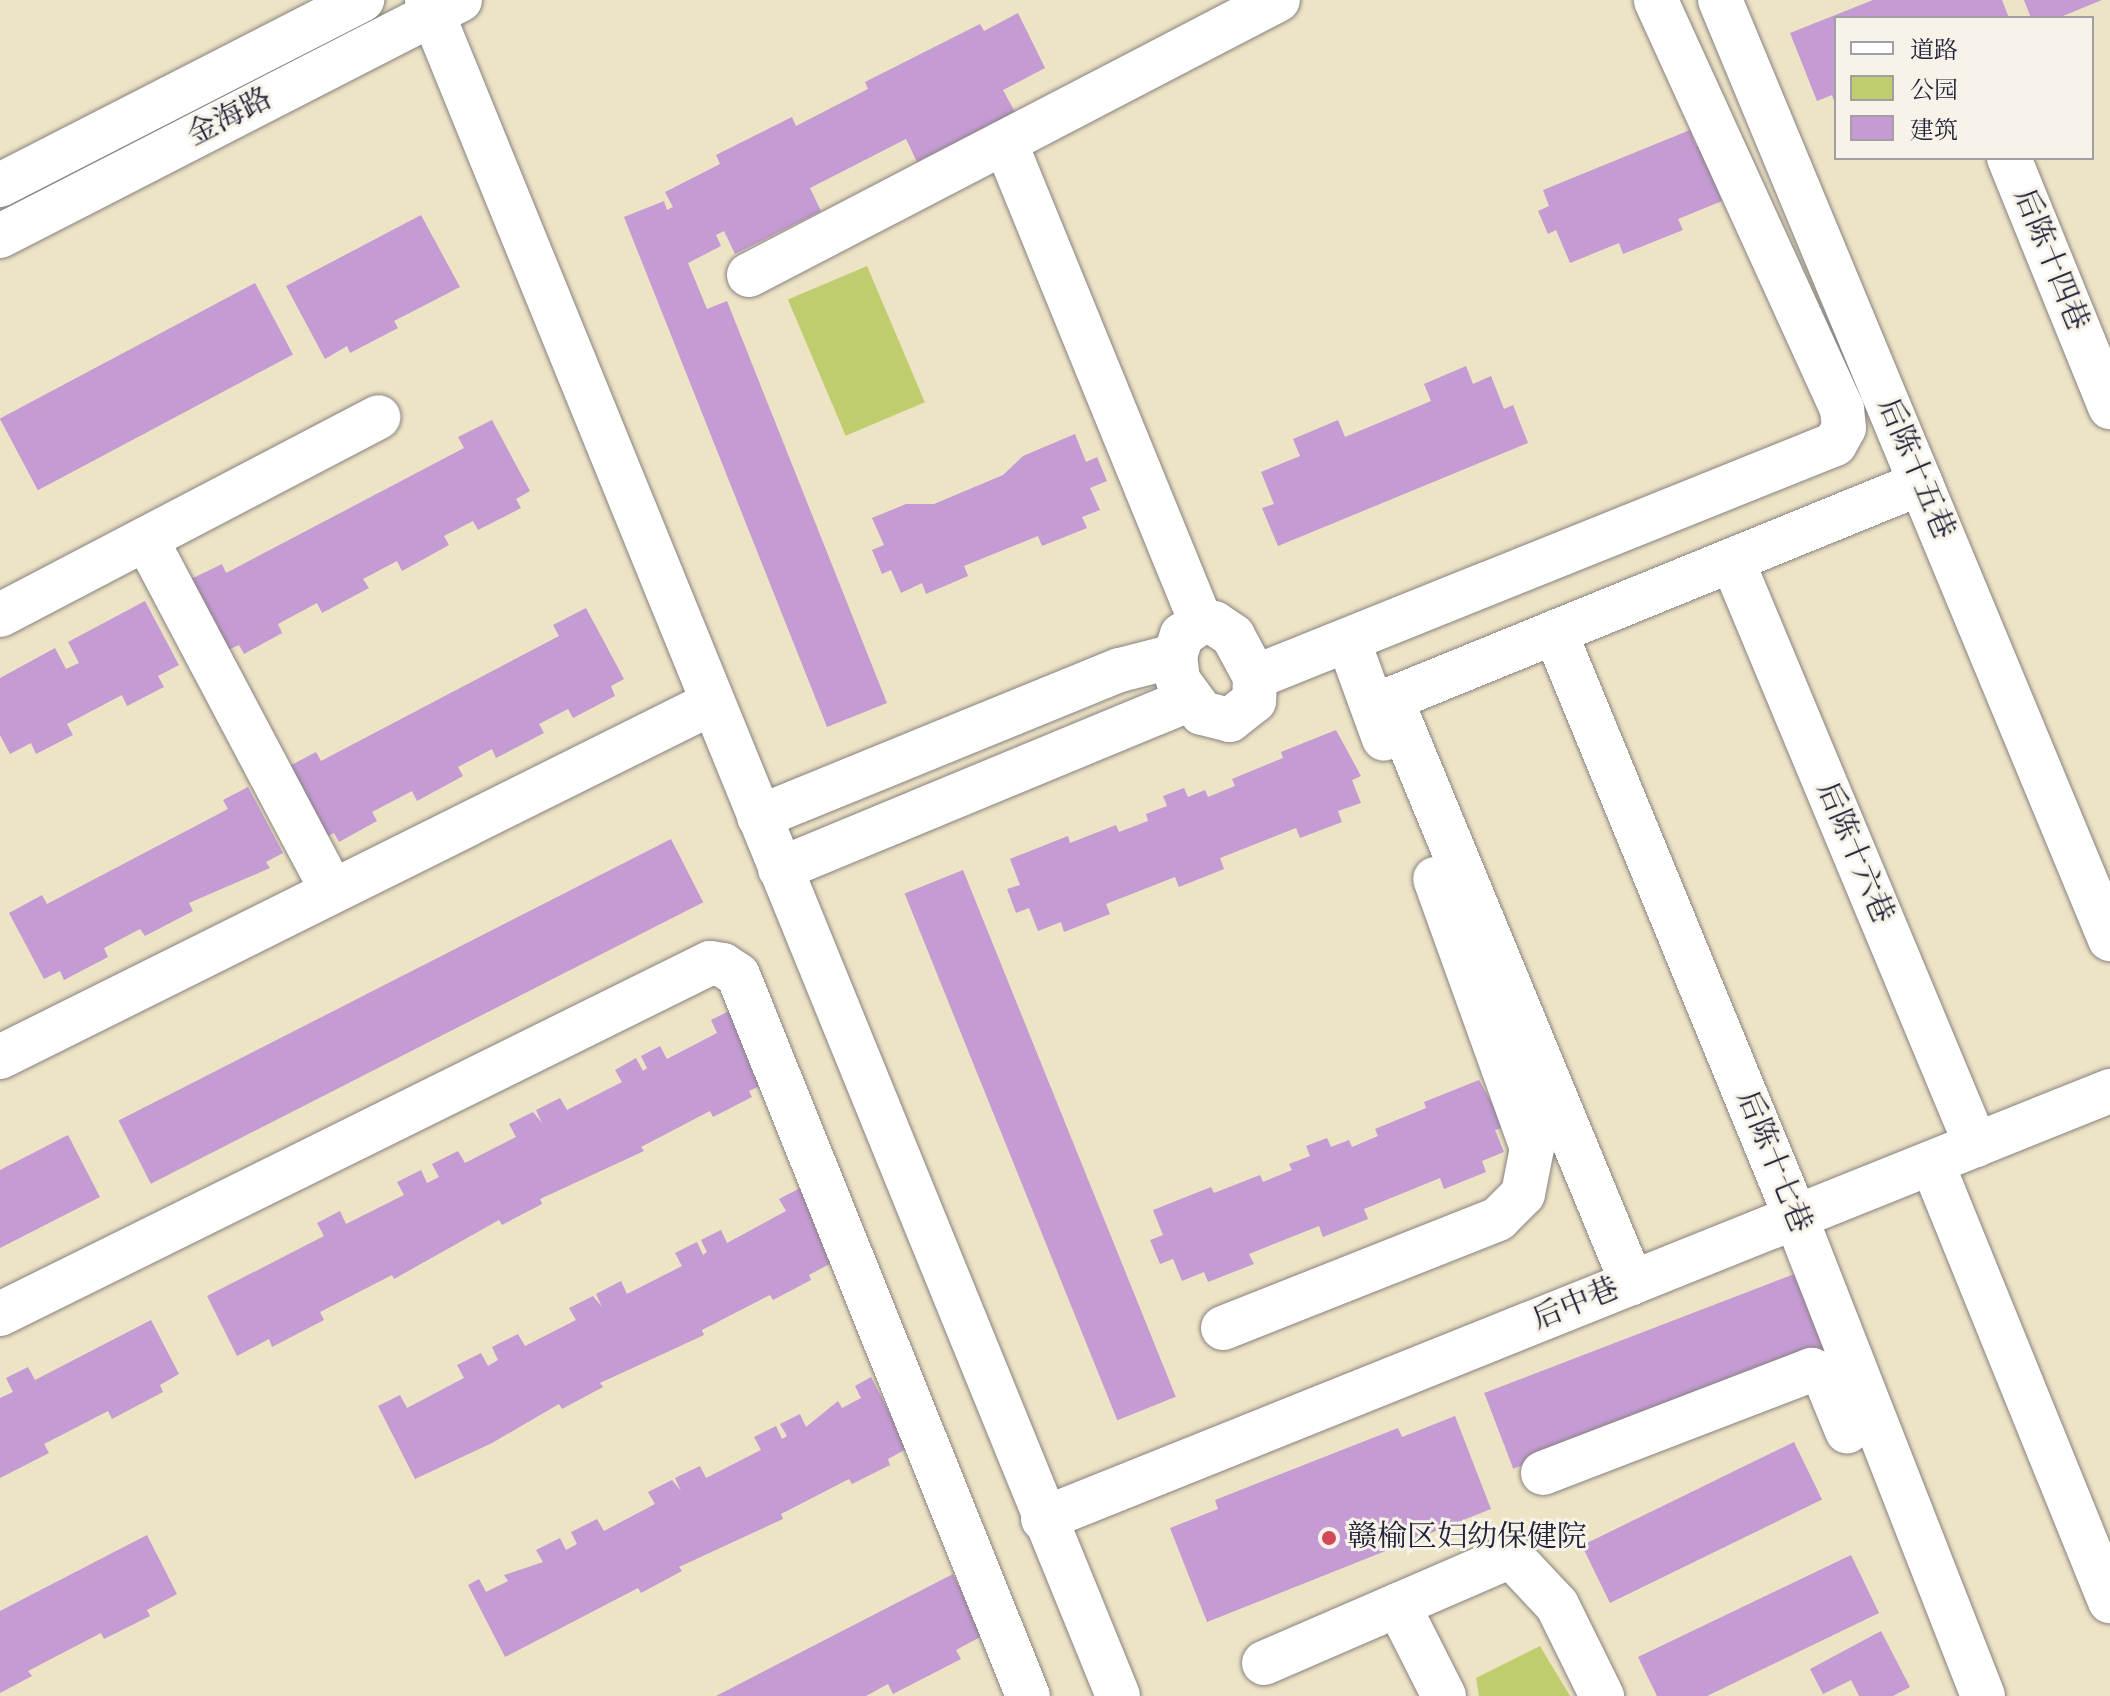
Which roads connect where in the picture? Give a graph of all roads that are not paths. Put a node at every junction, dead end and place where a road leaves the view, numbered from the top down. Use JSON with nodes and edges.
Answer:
{"nodes":[{"id":1,"x":362,"y":0,"type":"edge"},
{"id":2,"x":1278,"y":0,"type":"edge"},
{"id":3,"x":1656,"y":0,"type":"edge"},
{"id":4,"x":1720,"y":0,"type":"edge"},
{"id":5,"x":440,"y":5,"type":"edge"},
{"id":6,"x":1005,"y":142,"type":"junction"},
{"id":7,"x":2010,"y":160,"type":"edge"},
{"id":8,"x":0,"y":184,"type":"edge"},
{"id":9,"x":0,"y":236,"type":"edge"},
{"id":10,"x":749,"y":275,"type":"dead end"},
{"id":11,"x":2110,"y":407,"type":"edge"},
{"id":12,"x":378,"y":417,"type":"dead end"},
{"id":13,"x":1921,"y":483,"type":"junction"},
{"id":14,"x":146,"y":539,"type":"junction"},
{"id":15,"x":1732,"y":560,"type":"junction"},
{"id":16,"x":0,"y":615,"type":"edge"},
{"id":17,"x":1201,"y":622,"type":"junction"},
{"id":18,"x":1555,"y":632,"type":"junction"},
{"id":19,"x":1348,"y":640,"type":"junction"},
{"id":20,"x":1175,"y":656,"type":"junction"},
{"id":21,"x":1255,"y":677,"type":"junction"},
{"id":22,"x":1190,"y":699,"type":"junction"},
{"id":23,"x":712,"y":703,"type":"junction"},
{"id":24,"x":759,"y":817,"type":"junction"},
{"id":25,"x":780,"y":869,"type":"junction"},
{"id":26,"x":332,"y":891,"type":"junction"},
{"id":27,"x":2110,"y":939,"type":"edge"},
{"id":28,"x":0,"y":1057,"type":"edge"},
{"id":29,"x":2110,"y":1091,"type":"edge"},
{"id":30,"x":1976,"y":1145,"type":"junction"},
{"id":31,"x":1932,"y":1163,"type":"junction"},
{"id":32,"x":1796,"y":1218,"type":"junction"},
{"id":33,"x":1632,"y":1283,"type":"junction"},
{"id":34,"x":0,"y":1314,"type":"edge"},
{"id":35,"x":1223,"y":1328,"type":"dead end"},
{"id":36,"x":1543,"y":1473,"type":"dead end"},
{"id":37,"x":1043,"y":1519,"type":"junction"},
{"id":38,"x":2110,"y":1601,"type":"edge"},
{"id":39,"x":1398,"y":1605,"type":"junction"},
{"id":40,"x":1264,"y":1663,"type":"dead end"},
{"id":41,"x":1028,"y":1696,"type":"edge"},
{"id":42,"x":1118,"y":1696,"type":"edge"},
{"id":43,"x":1444,"y":1696,"type":"edge"},
{"id":44,"x":1602,"y":1696,"type":"edge"},
{"id":45,"x":1957,"y":1696,"type":"edge"},
{"id":46,"x":1983,"y":1696,"type":"edge"}],
"edges":[{"from":1,"to":8,"type":"street","name":"金海路"},
{"from":2,"to":6,"type":"street"},
{"from":3,"to":19,"type":"street"},
{"from":4,"to":13,"type":"street","name":"后陈十五巷"},
{"from":5,"to":9,"type":"street","name":"金海路"},
{"from":5,"to":23,"type":"street"},
{"from":6,"to":10,"type":"street"},
{"from":6,"to":17,"type":"street"},
{"from":7,"to":11,"type":"street","name":"后陈十四巷"},
{"from":12,"to":14,"type":"street"},
{"from":13,"to":15,"type":"street"},
{"from":13,"to":27,"type":"street","name":"后陈十五巷"},
{"from":14,"to":16,"type":"street"},
{"from":14,"to":26,"type":"street"},
{"from":15,"to":18,"type":"street"},
{"from":15,"to":30,"type":"street","name":"后陈十六巷"},
{"from":17,"to":20,"type":"street"},
{"from":17,"to":21,"type":"street"},
{"from":18,"to":32,"type":"street","name":"后陈十七巷"},
{"from":18,"to":33,"type":"street"},
{"from":19,"to":21,"type":"street"},
{"from":19,"to":35,"type":"street"},
{"from":20,"to":22,"type":"street"},
{"from":20,"to":24,"type":"street"},
{"from":21,"to":22,"type":"street"},
{"from":22,"to":25,"type":"street"},
{"from":23,"to":24,"type":"street"},
{"from":23,"to":26,"type":"street"},
{"from":24,"to":25,"type":"street"},
{"from":25,"to":37,"type":"street"},
{"from":26,"to":28,"type":"street"},
{"from":29,"to":30,"type":"street","name":"后中巷"},
{"from":30,"to":31,"type":"street","name":"后中巷"},
{"from":31,"to":32,"type":"street","name":"后中巷"},
{"from":31,"to":38,"type":"street"},
{"from":32,"to":33,"type":"street","name":"后中巷"},
{"from":32,"to":46,"type":"street","name":"后陈十七巷"},
{"from":33,"to":37,"type":"street","name":"后中巷"},
{"from":34,"to":41,"type":"street"},
{"from":36,"to":45,"type":"street"},
{"from":37,"to":42,"type":"street"},
{"from":39,"to":40,"type":"street"},
{"from":39,"to":43,"type":"street"},
{"from":39,"to":44,"type":"street"}]}
